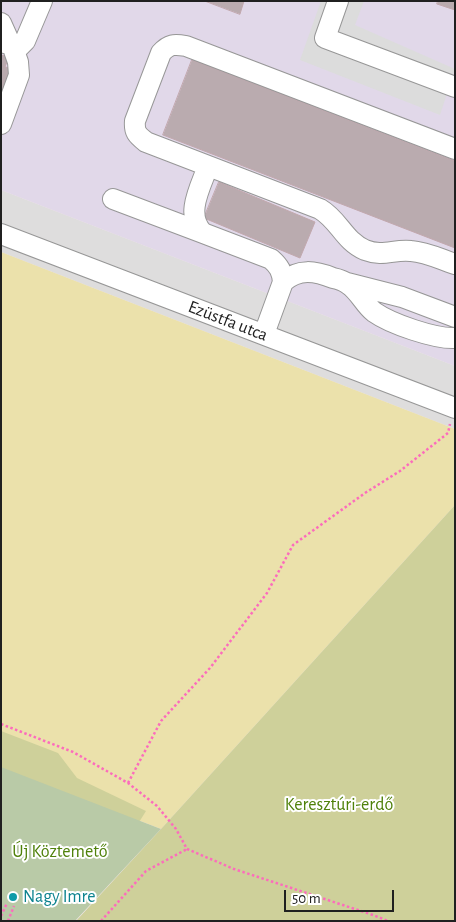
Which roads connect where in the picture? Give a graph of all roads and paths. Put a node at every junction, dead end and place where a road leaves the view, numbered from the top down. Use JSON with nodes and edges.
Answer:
{"nodes":[{"id":1,"x":42,"y":1,"type":"edge"},
{"id":2,"x":338,"y":1,"type":"edge"},
{"id":3,"x":1,"y":23,"type":"edge"},
{"id":4,"x":6,"y":44,"type":"edge"},
{"id":5,"x":455,"y":87,"type":"edge"},
{"id":6,"x":1,"y":124,"type":"edge"},
{"id":7,"x":455,"y":149,"type":"edge"},
{"id":8,"x":208,"y":166,"type":"junction"},
{"id":9,"x":113,"y":199,"type":"dead end"},
{"id":10,"x":203,"y":233,"type":"junction"},
{"id":11,"x":1,"y":234,"type":"edge"},
{"id":12,"x":455,"y":264,"type":"edge"},
{"id":13,"x":283,"y":282,"type":"junction"},
{"id":14,"x":347,"y":283,"type":"junction"},
{"id":15,"x":455,"y":317,"type":"edge"},
{"id":16,"x":264,"y":334,"type":"junction"},
{"id":17,"x":455,"y":338,"type":"edge"},
{"id":18,"x":454,"y":412,"type":"edge"},
{"id":19,"x":1,"y":724,"type":"edge"},
{"id":20,"x":128,"y":784,"type":"junction"},
{"id":21,"x":187,"y":849,"type":"junction"},
{"id":22,"x":7,"y":903,"type":"dead end"},
{"id":23,"x":14,"y":906,"type":"dead end"},
{"id":24,"x":1,"y":916,"type":"edge"},
{"id":25,"x":8,"y":921,"type":"edge"},
{"id":26,"x":101,"y":921,"type":"edge"},
{"id":27,"x":388,"y":921,"type":"edge"}],
"edges":[{"from":1,"to":4,"type":"street"},
{"from":2,"to":5,"type":"street"},
{"from":3,"to":4,"type":"street"},
{"from":4,"to":6,"type":"street"},
{"from":7,"to":8,"type":"street"},
{"from":8,"to":10,"type":"street"},
{"from":8,"to":12,"type":"street"},
{"from":9,"to":10,"type":"street"},
{"from":10,"to":13,"type":"street"},
{"from":11,"to":16,"type":"street","name":"Ezüstfa utca"},
{"from":13,"to":14,"type":"street"},
{"from":13,"to":16,"type":"street"},
{"from":14,"to":15,"type":"street"},
{"from":14,"to":17,"type":"street"},
{"from":16,"to":18,"type":"street","name":"Ezüstfa utca"},
{"from":18,"to":20,"type":"path"},
{"from":19,"to":20,"type":"path"},
{"from":20,"to":21,"type":"path"},
{"from":21,"to":26,"type":"path"},
{"from":21,"to":27,"type":"path"},
{"from":22,"to":24,"type":"path"},
{"from":23,"to":25,"type":"path"}]}
